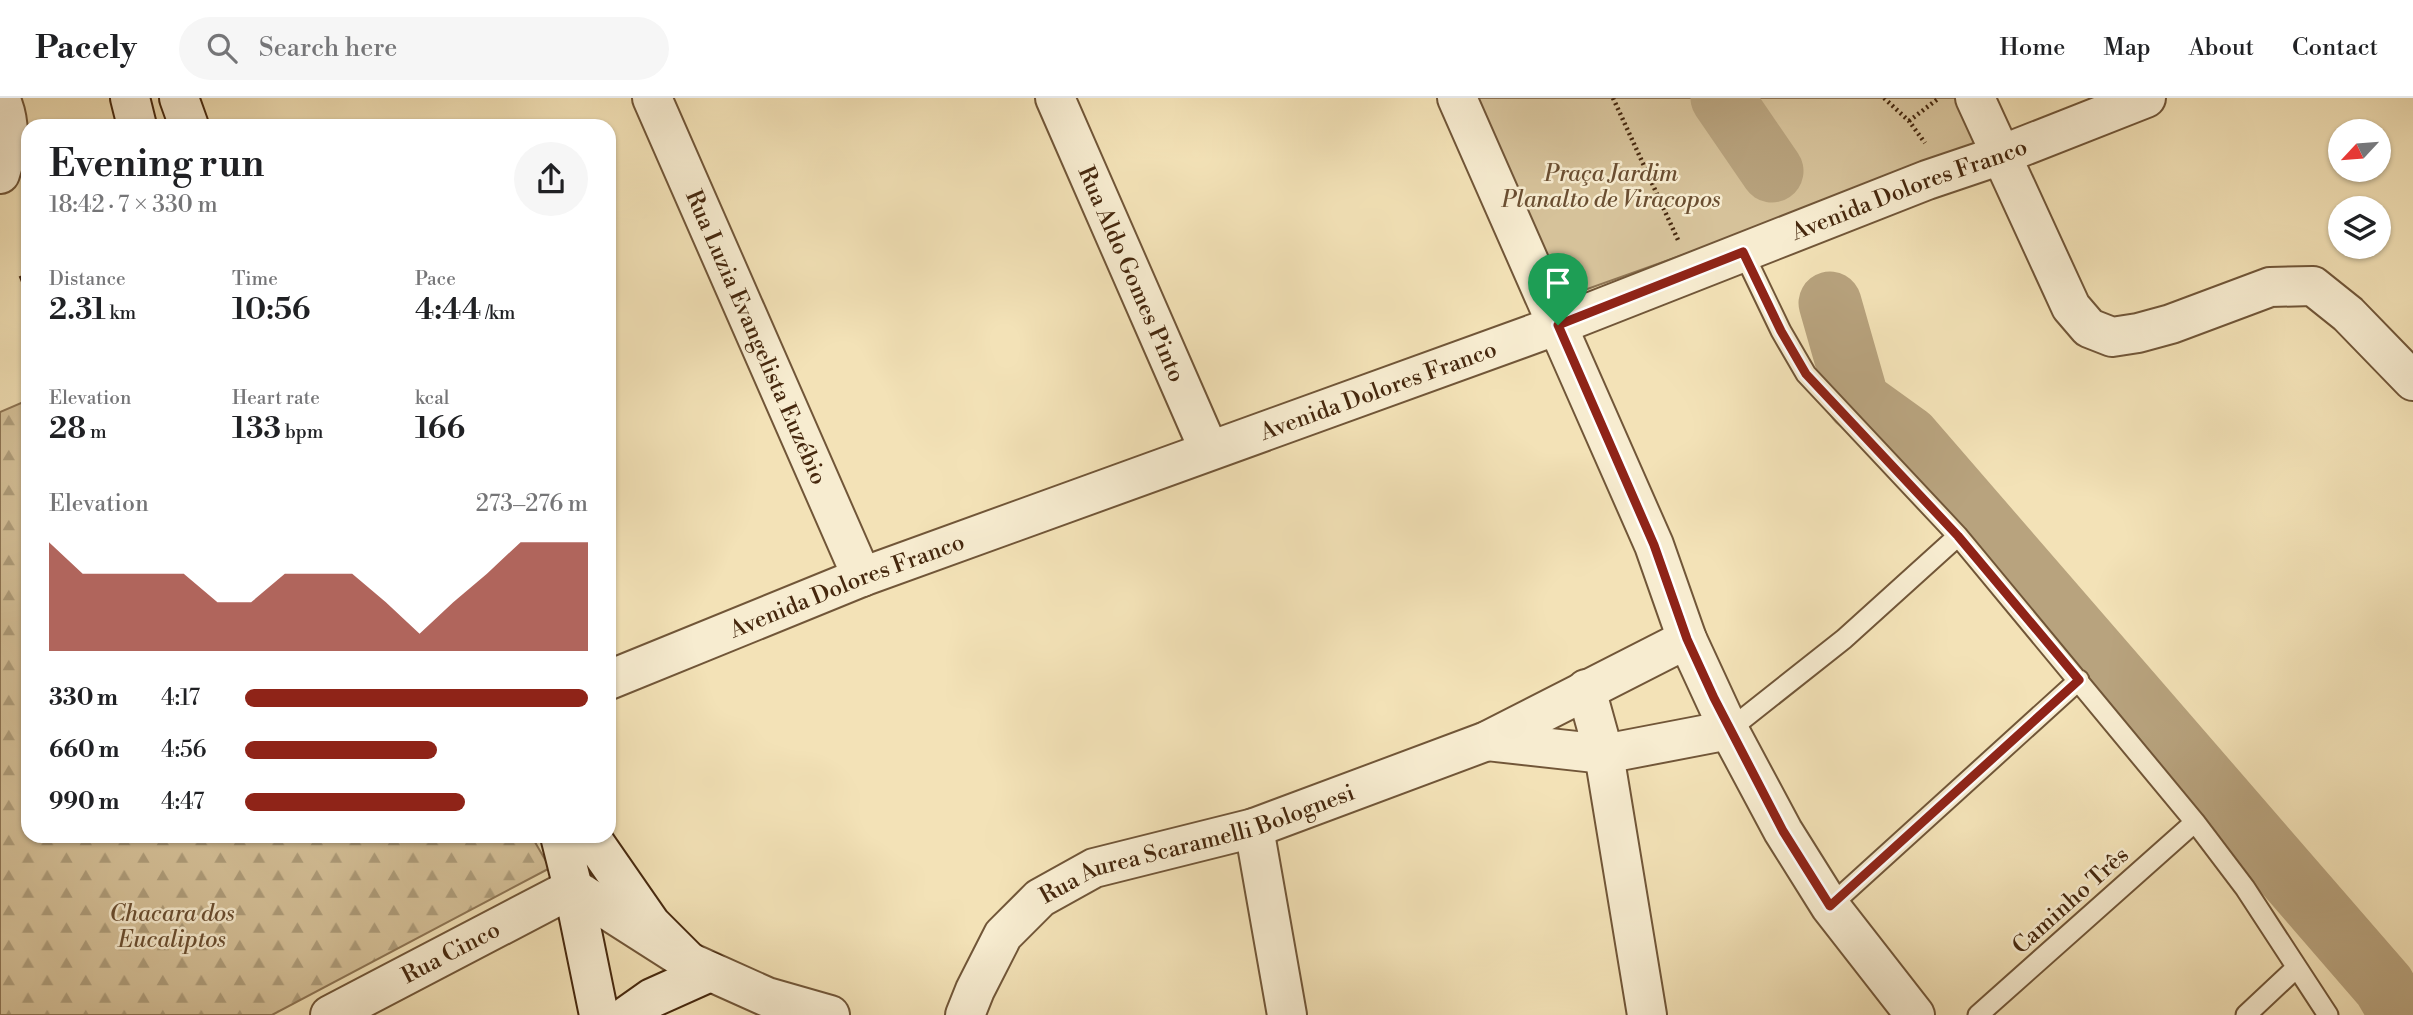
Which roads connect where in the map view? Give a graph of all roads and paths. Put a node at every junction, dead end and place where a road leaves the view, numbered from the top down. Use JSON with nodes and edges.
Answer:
{"nodes":[{"id":1,"x":0,"y":98,"type":"edge"},
{"id":2,"x":130,"y":98,"type":"edge"},
{"id":3,"x":179,"y":98,"type":"edge"},
{"id":4,"x":652,"y":98,"type":"edge"},
{"id":5,"x":1055,"y":98,"type":"edge"},
{"id":6,"x":1457,"y":98,"type":"edge"},
{"id":7,"x":1613,"y":98,"type":"edge"},
{"id":8,"x":1884,"y":98,"type":"edge"},
{"id":9,"x":1939,"y":98,"type":"edge"},
{"id":10,"x":1975,"y":98,"type":"edge"},
{"id":11,"x":2146,"y":98,"type":"edge"},
{"id":12,"x":135,"y":119,"type":"edge"},
{"id":13,"x":186,"y":119,"type":"edge"},
{"id":14,"x":2001,"y":155,"type":"junction"},
{"id":15,"x":0,"y":174,"type":"edge"},
{"id":16,"x":21,"y":186,"type":"edge"},
{"id":17,"x":0,"y":193,"type":"edge"},
{"id":18,"x":1743,"y":252,"type":"junction"},
{"id":19,"x":1686,"y":274,"type":"junction"},
{"id":20,"x":1558,"y":325,"type":"junction"},
{"id":21,"x":2413,"y":381,"type":"edge"},
{"id":22,"x":1209,"y":450,"type":"junction"},
{"id":23,"x":1958,"y":536,"type":"junction"},
{"id":24,"x":862,"y":577,"type":"junction"},
{"id":25,"x":1687,"y":639,"type":"junction"},
{"id":26,"x":616,"y":677,"type":"edge"},
{"id":27,"x":2079,"y":680,"type":"junction"},
{"id":28,"x":1586,"y":690,"type":"junction"},
{"id":29,"x":1729,"y":730,"type":"junction"},
{"id":30,"x":1487,"y":741,"type":"junction"},
{"id":31,"x":1604,"y":754,"type":"junction"},
{"id":32,"x":2195,"y":822,"type":"junction"},
{"id":33,"x":1254,"y":828,"type":"junction"},
{"id":34,"x":568,"y":843,"type":"edge"},
{"id":35,"x":572,"y":843,"type":"edge"},
{"id":36,"x":573,"y":888,"type":"junction"},
{"id":37,"x":1830,"y":906,"type":"junction"},
{"id":38,"x":700,"y":967,"type":"junction"},
{"id":39,"x":2296,"y":968,"type":"junction"},
{"id":40,"x":330,"y":1015,"type":"edge"},
{"id":41,"x":599,"y":1015,"type":"edge"},
{"id":42,"x":628,"y":1015,"type":"edge"},
{"id":43,"x":830,"y":1015,"type":"edge"},
{"id":44,"x":965,"y":1015,"type":"edge"},
{"id":45,"x":1287,"y":1015,"type":"edge"},
{"id":46,"x":1647,"y":1015,"type":"edge"},
{"id":47,"x":1915,"y":1015,"type":"edge"},
{"id":48,"x":1978,"y":1015,"type":"edge"},
{"id":49,"x":2246,"y":1015,"type":"edge"},
{"id":50,"x":2328,"y":1015,"type":"edge"}],
"edges":[{"from":1,"to":15,"type":"street"},
{"from":2,"to":12,"type":"street"},
{"from":3,"to":13,"type":"street"},
{"from":4,"to":24,"type":"street","name":"Rua Luzia Evangelista Euzébio"},
{"from":5,"to":22,"type":"street","name":"Rua Aldo Gomes Pinto"},
{"from":6,"to":20,"type":"street"},
{"from":7,"to":19,"type":"path"},
{"from":8,"to":9,"type":"path"},
{"from":10,"to":14,"type":"street"},
{"from":11,"to":14,"type":"street","name":"Avenida Dolores Franco"},
{"from":14,"to":18,"type":"street","name":"Avenida Dolores Franco"},
{"from":14,"to":21,"type":"street"},
{"from":16,"to":17,"type":"street"},
{"from":18,"to":19,"type":"street","name":"Avenida Dolores Franco"},
{"from":18,"to":23,"type":"lane"},
{"from":19,"to":20,"type":"street","name":"Avenida Dolores Franco"},
{"from":20,"to":22,"type":"street","name":"Avenida Dolores Franco"},
{"from":20,"to":25,"type":"street"},
{"from":22,"to":24,"type":"street","name":"Avenida Dolores Franco"},
{"from":23,"to":27,"type":"lane"},
{"from":23,"to":29,"type":"lane"},
{"from":24,"to":26,"type":"street","name":"Avenida Dolores Franco"},
{"from":25,"to":28,"type":"street","name":"Rua Aurea Scaramelli Bolognesi"},
{"from":25,"to":29,"type":"street"},
{"from":27,"to":32,"type":"lane"},
{"from":27,"to":37,"type":"lane"},
{"from":28,"to":30,"type":"street","name":"Rua Aurea Scaramelli Bolognesi"},
{"from":28,"to":31,"type":"street"},
{"from":29,"to":31,"type":"street","name":"Rua Aurea Scaramelli Bolognesi"},
{"from":29,"to":37,"type":"street"},
{"from":30,"to":31,"type":"street","name":"Rua Aurea Scaramelli Bolognesi"},
{"from":30,"to":33,"type":"street","name":"Rua Aurea Scaramelli Bolognesi"},
{"from":31,"to":46,"type":"street"},
{"from":32,"to":39,"type":"lane"},
{"from":32,"to":48,"type":"lane","name":"Caminho Três"},
{"from":33,"to":44,"type":"street","name":"Rua Aurea Scaramelli Bolognesi"},
{"from":33,"to":45,"type":"street"},
{"from":34,"to":36,"type":"street"},
{"from":35,"to":38,"type":"street"},
{"from":36,"to":38,"type":"street"},
{"from":36,"to":40,"type":"street","name":"Rua Cinco"},
{"from":36,"to":41,"type":"street"},
{"from":37,"to":47,"type":"street"},
{"from":38,"to":42,"type":"street"},
{"from":38,"to":43,"type":"street"},
{"from":39,"to":49,"type":"lane"},
{"from":39,"to":50,"type":"lane"}]}
